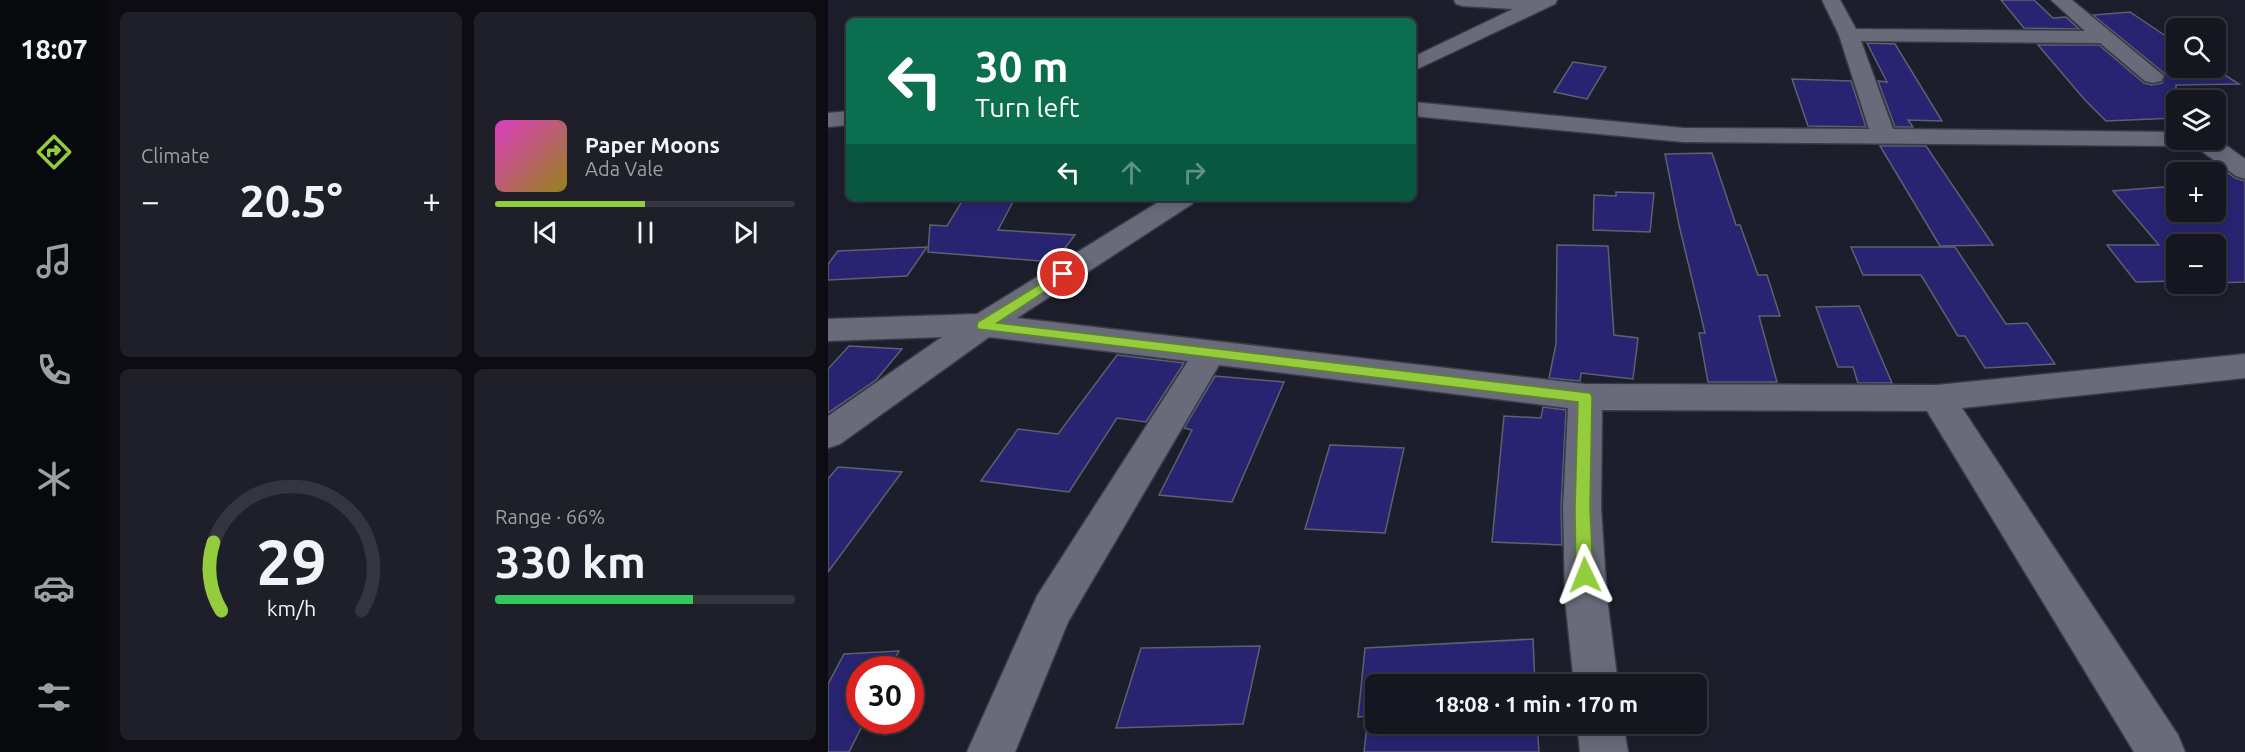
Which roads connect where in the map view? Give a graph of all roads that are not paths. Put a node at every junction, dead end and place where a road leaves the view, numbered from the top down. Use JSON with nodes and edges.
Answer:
{"nodes":[{"id":1,"x":1463,"y":0,"type":"edge"},
{"id":2,"x":1831,"y":0,"type":"edge"},
{"id":3,"x":2060,"y":0,"type":"edge"},
{"id":4,"x":1542,"y":2,"type":"edge"},
{"id":5,"x":1850,"y":34,"type":"junction"},
{"id":6,"x":2105,"y":37,"type":"junction"},
{"id":7,"x":1416,"y":64,"type":"edge"},
{"id":8,"x":2153,"y":76,"type":"dead end"},
{"id":9,"x":1416,"y":109,"type":"edge"},
{"id":10,"x":846,"y":118,"type":"edge"},
{"id":11,"x":828,"y":120,"type":"edge"},
{"id":12,"x":1884,"y":137,"type":"junction"},
{"id":13,"x":2166,"y":139,"type":"edge"},
{"id":14,"x":2216,"y":150,"type":"edge"},
{"id":15,"x":2245,"y":171,"type":"edge"},
{"id":16,"x":1178,"y":201,"type":"edge"},
{"id":17,"x":983,"y":326,"type":"junction"},
{"id":18,"x":828,"y":330,"type":"edge"},
{"id":19,"x":1210,"y":352,"type":"junction"},
{"id":20,"x":2245,"y":366,"type":"edge"},
{"id":21,"x":1585,"y":397,"type":"junction"},
{"id":22,"x":1937,"y":398,"type":"junction"},
{"id":23,"x":828,"y":434,"type":"edge"},
{"id":24,"x":1595,"y":674,"type":"edge"},
{"id":25,"x":1602,"y":734,"type":"edge"},
{"id":26,"x":991,"y":752,"type":"edge"},
{"id":27,"x":1604,"y":752,"type":"edge"},
{"id":28,"x":2161,"y":752,"type":"edge"}],
"edges":[{"from":1,"to":4,"type":"street"},
{"from":2,"to":5,"type":"street"},
{"from":3,"to":6,"type":"street"},
{"from":4,"to":7,"type":"street"},
{"from":5,"to":6,"type":"street"},
{"from":5,"to":12,"type":"street"},
{"from":6,"to":8,"type":"street"},
{"from":9,"to":12,"type":"street"},
{"from":10,"to":11,"type":"street"},
{"from":12,"to":13,"type":"street"},
{"from":14,"to":15,"type":"street"},
{"from":16,"to":17,"type":"street"},
{"from":17,"to":18,"type":"street"},
{"from":17,"to":19,"type":"street"},
{"from":17,"to":23,"type":"street"},
{"from":19,"to":21,"type":"street"},
{"from":19,"to":26,"type":"street"},
{"from":20,"to":22,"type":"street"},
{"from":21,"to":22,"type":"street"},
{"from":21,"to":24,"type":"street"},
{"from":22,"to":28,"type":"street"},
{"from":25,"to":27,"type":"street"}]}
